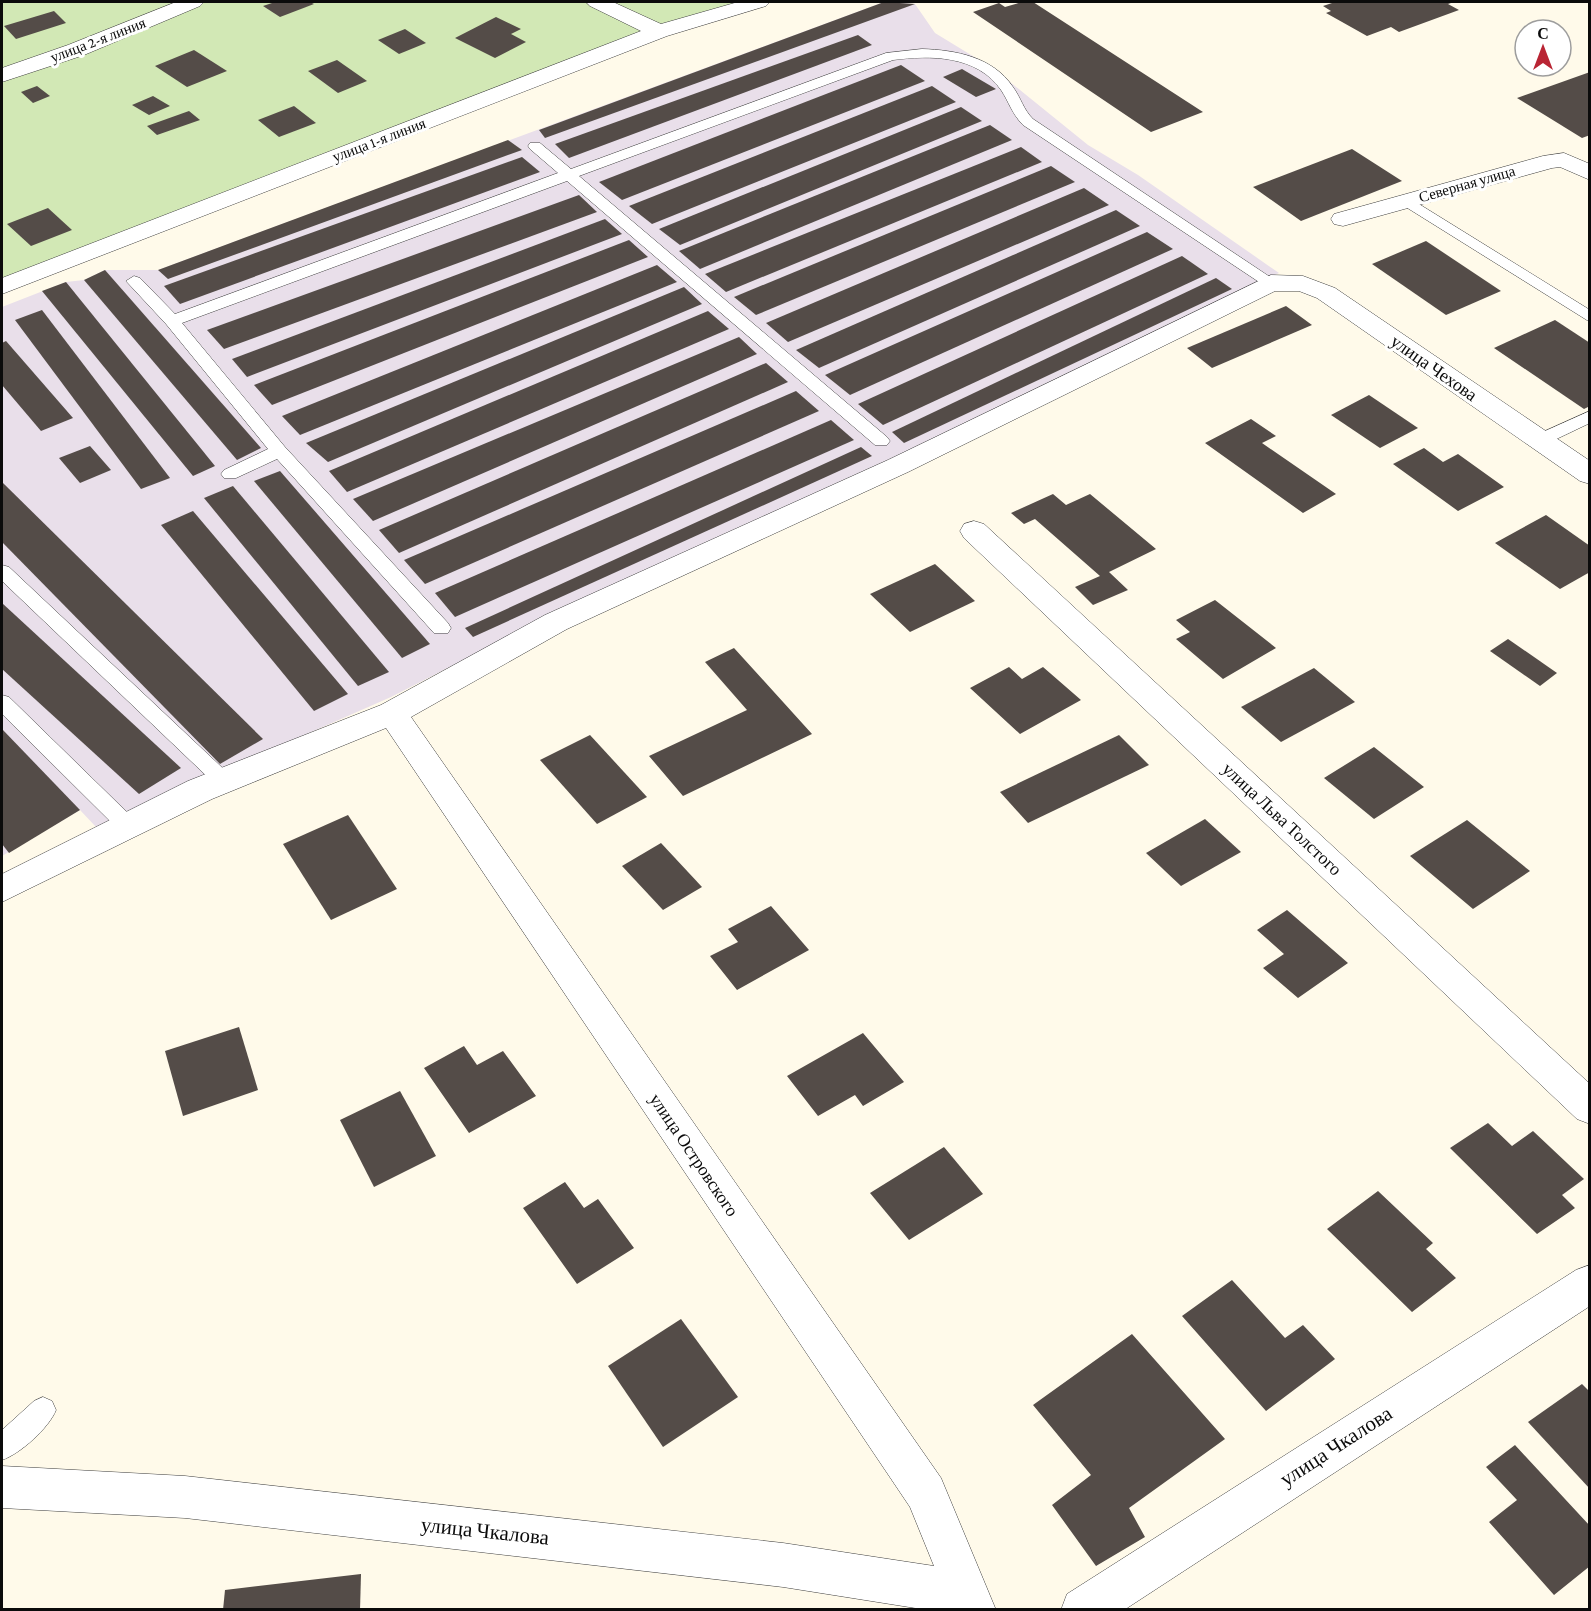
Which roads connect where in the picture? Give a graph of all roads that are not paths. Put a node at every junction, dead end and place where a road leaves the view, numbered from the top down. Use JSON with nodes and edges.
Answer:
{"nodes":[{"id":1,"x":194,"y":2,"type":"edge"},
{"id":2,"x":597,"y":2,"type":"edge"},
{"id":3,"x":759,"y":2,"type":"edge"},
{"id":4,"x":659,"y":32,"type":"junction"},
{"id":5,"x":2,"y":75,"type":"edge"},
{"id":6,"x":535,"y":147,"type":"dead end"},
{"id":7,"x":1590,"y":173,"type":"edge"},
{"id":8,"x":568,"y":175,"type":"junction"},
{"id":9,"x":1406,"y":201,"type":"junction"},
{"id":10,"x":1343,"y":219,"type":"dead end"},
{"id":11,"x":134,"y":281,"type":"dead end"},
{"id":12,"x":1271,"y":283,"type":"junction"},
{"id":13,"x":2,"y":287,"type":"edge"},
{"id":14,"x":1590,"y":316,"type":"edge"},
{"id":15,"x":172,"y":321,"type":"junction"},
{"id":16,"x":1590,"y":416,"type":"edge"},
{"id":17,"x":1539,"y":440,"type":"junction"},
{"id":18,"x":881,"y":441,"type":"dead end"},
{"id":19,"x":279,"y":451,"type":"junction"},
{"id":20,"x":230,"y":474,"type":"dead end"},
{"id":21,"x":1590,"y":475,"type":"edge"},
{"id":22,"x":974,"y":531,"type":"dead end"},
{"id":23,"x":2,"y":571,"type":"edge"},
{"id":24,"x":441,"y":628,"type":"dead end"},
{"id":25,"x":2,"y":702,"type":"edge"},
{"id":26,"x":392,"y":713,"type":"junction"},
{"id":27,"x":223,"y":780,"type":"junction"},
{"id":28,"x":128,"y":826,"type":"junction"},
{"id":29,"x":5,"y":881,"type":"edge"},
{"id":30,"x":1590,"y":1108,"type":"edge"},
{"id":31,"x":1590,"y":1283,"type":"edge"},
{"id":32,"x":43,"y":1410,"type":"dead end"},
{"id":33,"x":2,"y":1447,"type":"edge"},
{"id":34,"x":2,"y":1487,"type":"edge"},
{"id":35,"x":970,"y":1601,"type":"edge"},
{"id":36,"x":1083,"y":1610,"type":"edge"}],
"edges":[{"from":1,"to":5,"type":"street","name":"улица 2-я линия"},
{"from":2,"to":4,"type":"street"},
{"from":3,"to":4,"type":"street","name":"улица 1-я линия"},
{"from":4,"to":13,"type":"street","name":"улица 1-я линия"},
{"from":6,"to":8,"type":"lane"},
{"from":7,"to":9,"type":"street","name":"Северная улица"},
{"from":8,"to":12,"type":"lane"},
{"from":8,"to":15,"type":"lane"},
{"from":8,"to":18,"type":"lane"},
{"from":9,"to":10,"type":"street","name":"Северная улица"},
{"from":9,"to":14,"type":"lane"},
{"from":11,"to":15,"type":"lane"},
{"from":12,"to":17,"type":"street","name":"улица Чехова"},
{"from":12,"to":26,"type":"street"},
{"from":15,"to":19,"type":"lane"},
{"from":16,"to":17,"type":"lane"},
{"from":17,"to":21,"type":"street","name":"улица Чехова"},
{"from":19,"to":20,"type":"lane"},
{"from":19,"to":24,"type":"lane"},
{"from":22,"to":30,"type":"street","name":"улица Льва Толстого"},
{"from":23,"to":27,"type":"lane"},
{"from":25,"to":28,"type":"lane"},
{"from":26,"to":27,"type":"street"},
{"from":26,"to":35,"type":"street","name":"улица Островского"},
{"from":27,"to":28,"type":"street"},
{"from":28,"to":29,"type":"street"},
{"from":31,"to":36,"type":"street","name":"улица Чкалова"},
{"from":32,"to":33,"type":"lane"},
{"from":34,"to":35,"type":"street","name":"улица Чкалова"}]}
